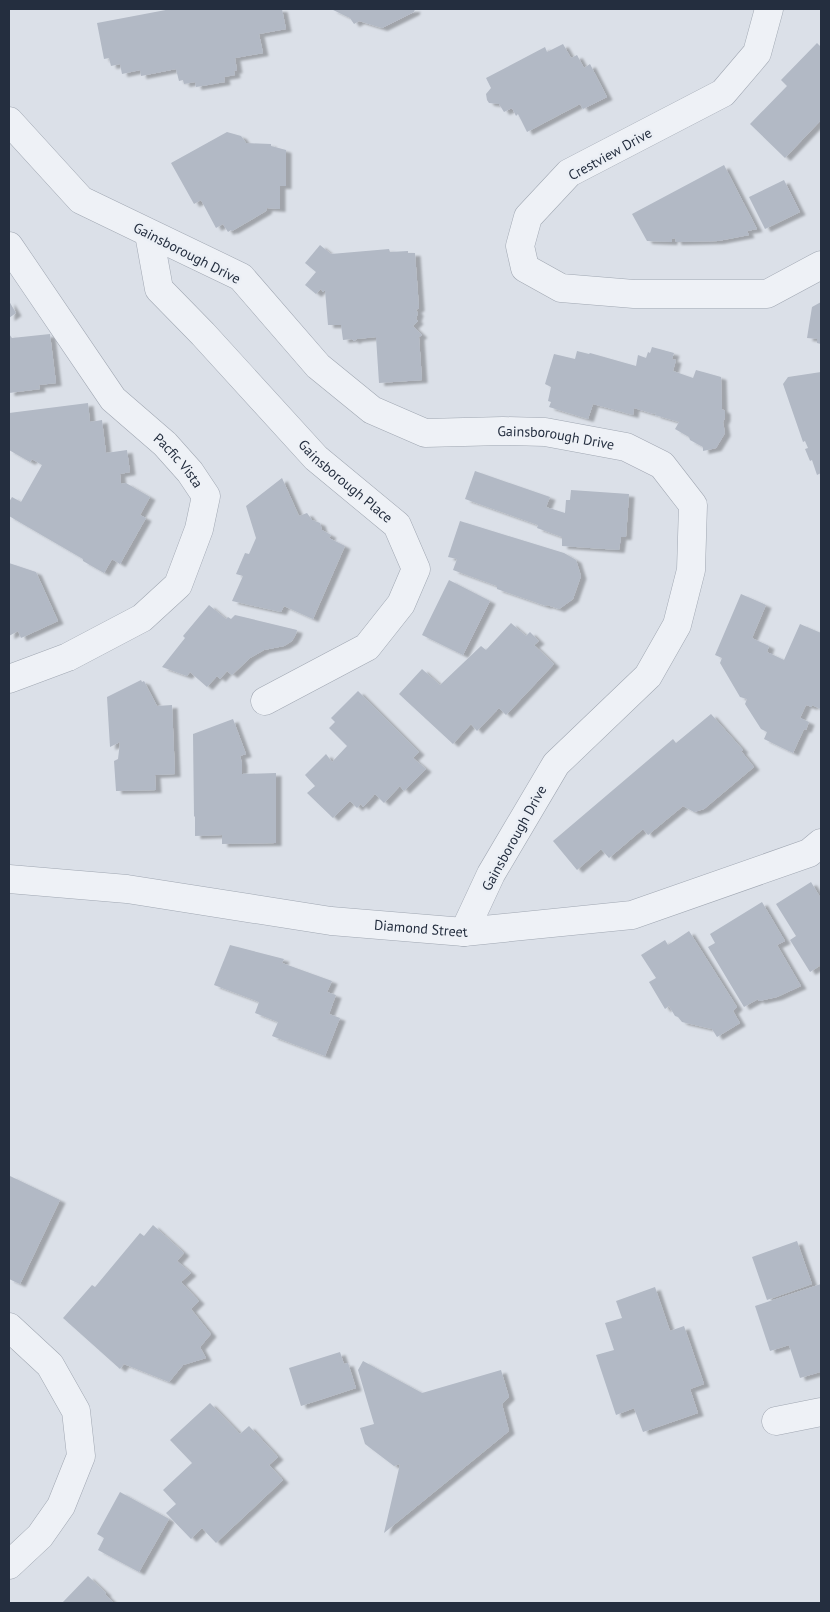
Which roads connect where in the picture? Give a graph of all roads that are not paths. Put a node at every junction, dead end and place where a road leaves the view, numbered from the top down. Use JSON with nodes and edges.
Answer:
{"nodes":[{"id":1,"x":769,"y":9,"type":"edge"},
{"id":2,"x":9,"y":121,"type":"edge"},
{"id":3,"x":149,"y":234,"type":"junction"},
{"id":4,"x":9,"y":246,"type":"edge"},
{"id":5,"x":821,"y":265,"type":"edge"},
{"id":6,"x":9,"y":680,"type":"edge"},
{"id":7,"x":265,"y":701,"type":"dead end"},
{"id":8,"x":821,"y":843,"type":"edge"},
{"id":9,"x":9,"y":879,"type":"edge"},
{"id":10,"x":464,"y":932,"type":"junction"},
{"id":11,"x":9,"y":1327,"type":"edge"},
{"id":12,"x":821,"y":1412,"type":"edge"},
{"id":13,"x":776,"y":1421,"type":"dead end"},
{"id":14,"x":9,"y":1565,"type":"edge"}],
"edges":[{"from":1,"to":5,"type":"street","name":"Crestview Drive"},
{"from":2,"to":3,"type":"street","name":"Gainsborough Drive"},
{"from":3,"to":7,"type":"street","name":"Gainsborough Place"},
{"from":3,"to":10,"type":"street","name":"Gainsborough Drive"},
{"from":4,"to":6,"type":"street","name":"Pacfic Vista"},
{"from":8,"to":10,"type":"street","name":"Diamond Street"},
{"from":9,"to":10,"type":"street","name":"Diamond Street"},
{"from":11,"to":14,"type":"street"},
{"from":12,"to":13,"type":"street"}]}
